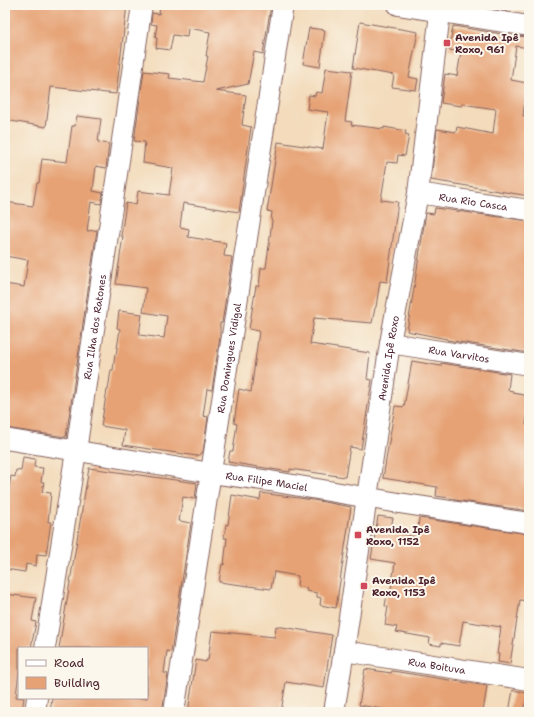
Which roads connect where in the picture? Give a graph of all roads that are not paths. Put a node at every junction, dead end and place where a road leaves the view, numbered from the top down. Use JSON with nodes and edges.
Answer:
{"nodes":[{"id":1,"x":142,"y":5,"type":"edge"},
{"id":2,"x":283,"y":5,"type":"edge"},
{"id":3,"x":398,"y":5,"type":"edge"},
{"id":4,"x":440,"y":9,"type":"edge"},
{"id":5,"x":529,"y":26,"type":"edge"},
{"id":6,"x":418,"y":193,"type":"junction"},
{"id":7,"x":529,"y":210,"type":"edge"},
{"id":8,"x":390,"y":343,"type":"junction"},
{"id":9,"x":529,"y":365,"type":"edge"},
{"id":10,"x":5,"y":439,"type":"edge"},
{"id":11,"x":76,"y":451,"type":"junction"},
{"id":12,"x":211,"y":473,"type":"junction"},
{"id":13,"x":367,"y":498,"type":"junction"},
{"id":14,"x":529,"y":522,"type":"edge"},
{"id":15,"x":45,"y":647,"type":"edge"},
{"id":16,"x":344,"y":651,"type":"junction"},
{"id":17,"x":529,"y":680,"type":"edge"},
{"id":18,"x":37,"y":699,"type":"edge"},
{"id":19,"x":35,"y":712,"type":"edge"},
{"id":20,"x":174,"y":712,"type":"edge"},
{"id":21,"x":334,"y":712,"type":"edge"}],
"edges":[{"from":1,"to":11,"type":"street","name":"Rua Ilha dos Ratones"},
{"from":2,"to":12,"type":"street","name":"Rua Domingues Vidigal"},
{"from":3,"to":4,"type":"street"},
{"from":4,"to":5,"type":"street"},
{"from":4,"to":6,"type":"street","name":"Avenida Ipê Roxo"},
{"from":6,"to":7,"type":"street","name":"Rua Rio Casca"},
{"from":6,"to":8,"type":"street","name":"Avenida Ipê Roxo"},
{"from":8,"to":9,"type":"street","name":"Rua Varvitos"},
{"from":8,"to":13,"type":"street","name":"Avenida Ipê Roxo"},
{"from":10,"to":11,"type":"street","name":"Rua Filipe Maciel"},
{"from":11,"to":12,"type":"street","name":"Rua Filipe Maciel"},
{"from":11,"to":15,"type":"street","name":"Rua Ilha dos Ratones"},
{"from":12,"to":13,"type":"street","name":"Rua Filipe Maciel"},
{"from":12,"to":20,"type":"street","name":"Rua Domingues Vidigal"},
{"from":13,"to":14,"type":"street","name":"Rua Filipe Maciel"},
{"from":13,"to":16,"type":"street","name":"Avenida Ipê Roxo"},
{"from":16,"to":17,"type":"street","name":"Rua Boituva"},
{"from":16,"to":21,"type":"street","name":"Avenida Ipê Roxo"},
{"from":18,"to":19,"type":"street"}]}
